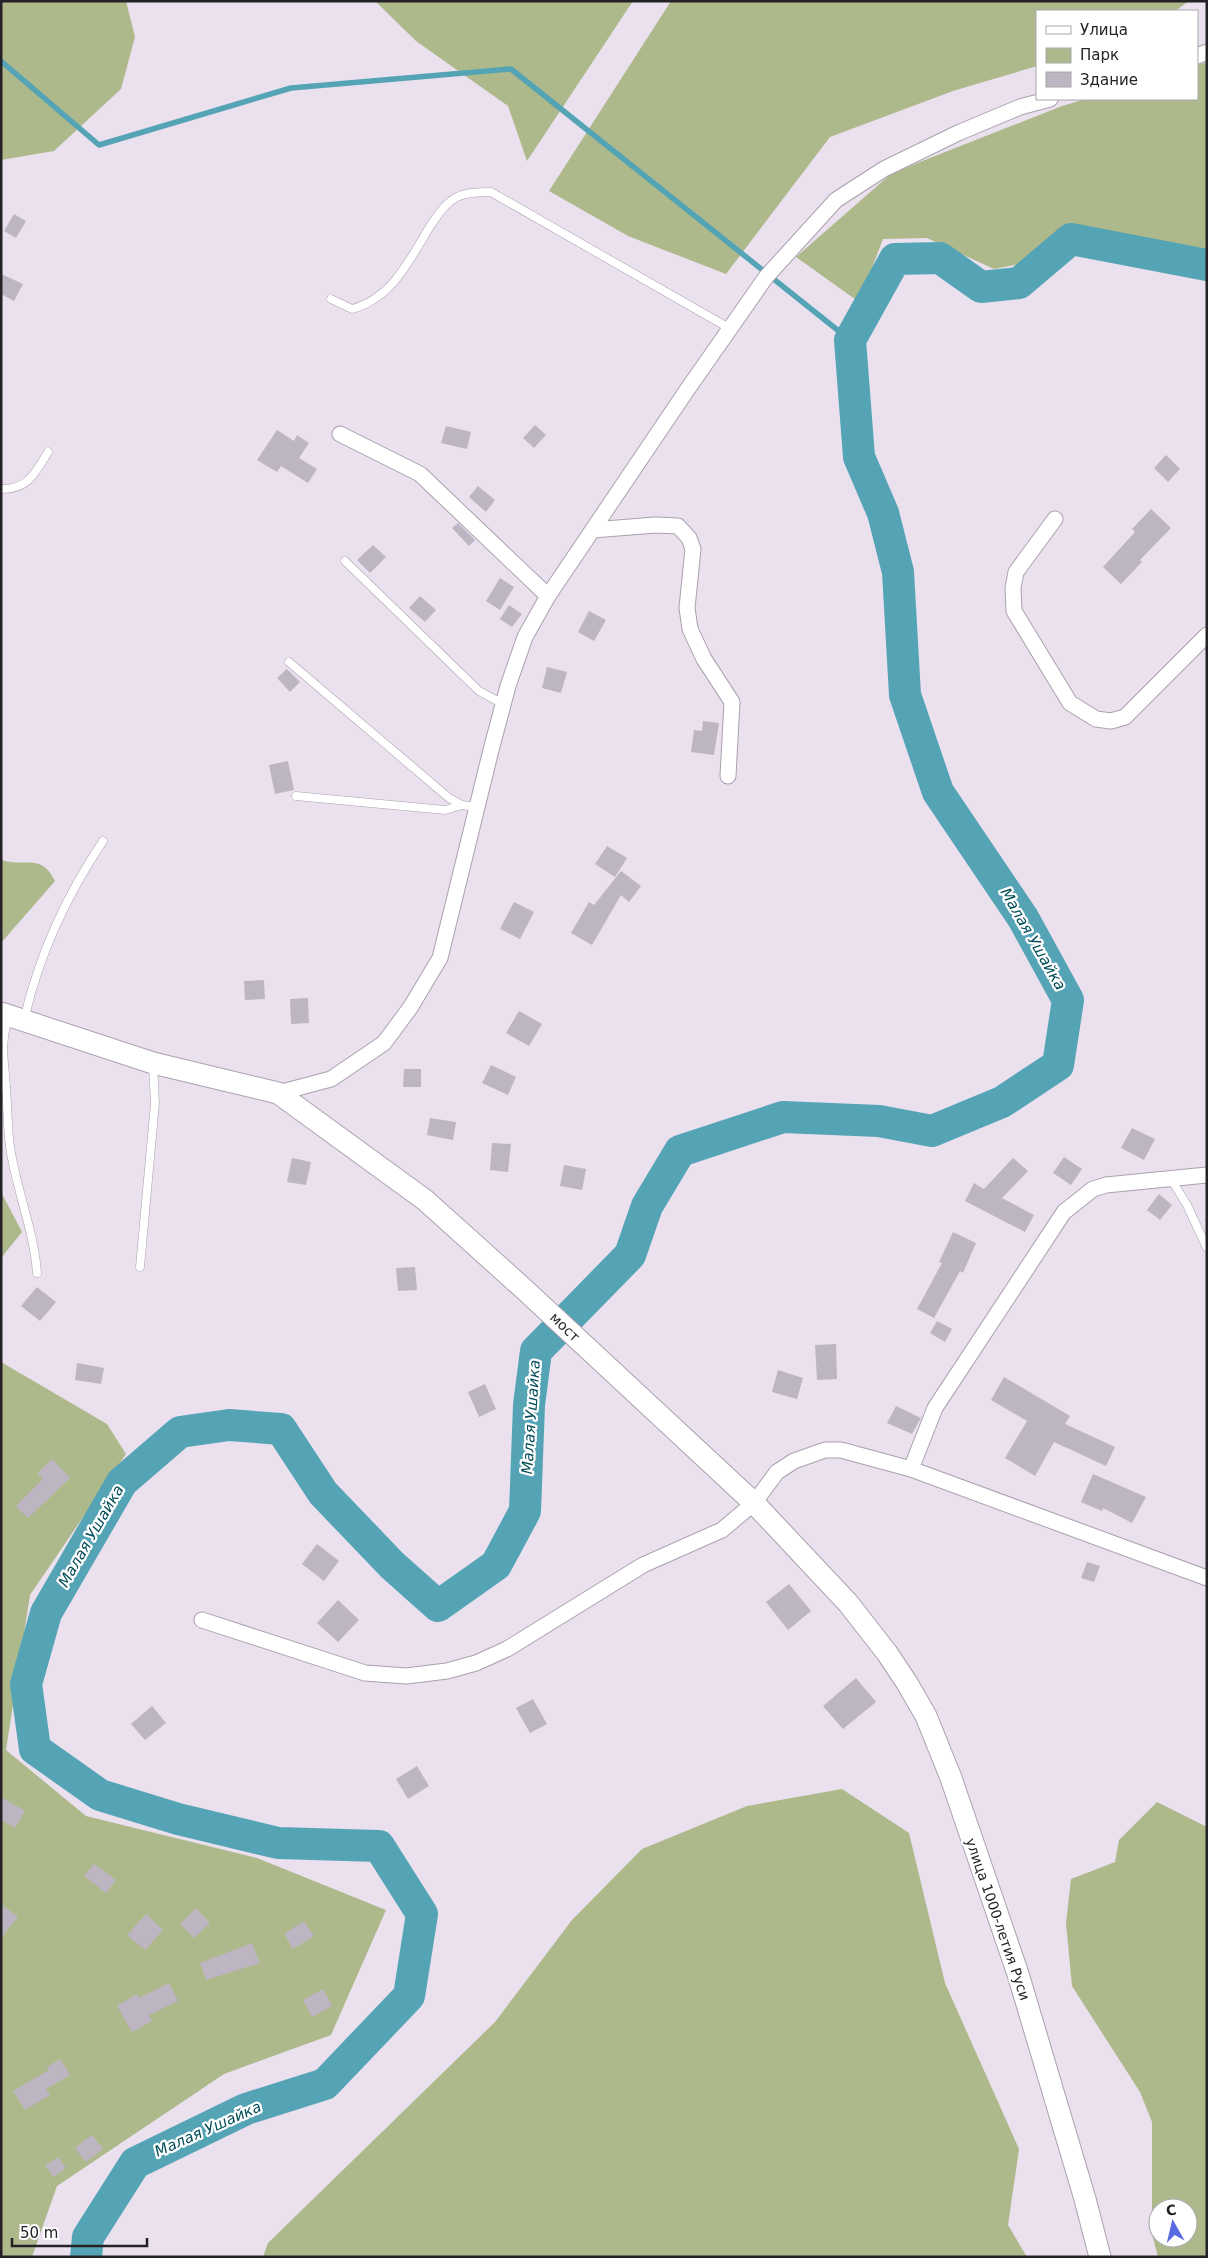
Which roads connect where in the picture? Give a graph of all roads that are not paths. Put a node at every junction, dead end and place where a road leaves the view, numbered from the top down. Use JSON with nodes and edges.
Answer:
{"nodes":[{"id":1,"x":1046,"y":100,"type":"edge"},
{"id":2,"x":331,"y":299,"type":"dead end"},
{"id":3,"x":729,"y":328,"type":"junction"},
{"id":4,"x":340,"y":434,"type":"dead end"},
{"id":5,"x":48,"y":452,"type":"dead end"},
{"id":6,"x":1,"y":489,"type":"edge"},
{"id":7,"x":1055,"y":520,"type":"dead end"},
{"id":8,"x":593,"y":530,"type":"junction"},
{"id":9,"x":345,"y":561,"type":"dead end"},
{"id":10,"x":548,"y":596,"type":"junction"},
{"id":11,"x":1207,"y":635,"type":"edge"},
{"id":12,"x":289,"y":662,"type":"dead end"},
{"id":13,"x":503,"y":704,"type":"junction"},
{"id":14,"x":728,"y":776,"type":"dead end"},
{"id":15,"x":296,"y":796,"type":"dead end"},
{"id":16,"x":469,"y":806,"type":"junction"},
{"id":17,"x":103,"y":841,"type":"dead end"},
{"id":18,"x":11,"y":1017,"type":"edge"},
{"id":19,"x":153,"y":1063,"type":"junction"},
{"id":20,"x":278,"y":1093,"type":"junction"},
{"id":21,"x":1207,"y":1175,"type":"edge"},
{"id":22,"x":1171,"y":1179,"type":"junction"},
{"id":23,"x":1207,"y":1248,"type":"edge"},
{"id":24,"x":140,"y":1267,"type":"dead end"},
{"id":25,"x":37,"y":1273,"type":"dead end"},
{"id":26,"x":912,"y":1469,"type":"junction"},
{"id":27,"x":754,"y":1503,"type":"junction"},
{"id":28,"x":1207,"y":1578,"type":"edge"},
{"id":29,"x":202,"y":1620,"type":"dead end"},
{"id":30,"x":1100,"y":2257,"type":"edge"}],
"edges":[{"from":1,"to":3,"type":"street"},
{"from":2,"to":3,"type":"lane"},
{"from":3,"to":8,"type":"street"},
{"from":4,"to":10,"type":"street"},
{"from":5,"to":6,"type":"lane"},
{"from":7,"to":11,"type":"street"},
{"from":8,"to":10,"type":"street"},
{"from":8,"to":14,"type":"street"},
{"from":9,"to":13,"type":"lane"},
{"from":10,"to":13,"type":"street"},
{"from":12,"to":16,"type":"lane"},
{"from":13,"to":16,"type":"street"},
{"from":15,"to":16,"type":"lane"},
{"from":16,"to":20,"type":"street"},
{"from":17,"to":18,"type":"lane"},
{"from":18,"to":19,"type":"street"},
{"from":18,"to":25,"type":"lane"},
{"from":19,"to":20,"type":"street"},
{"from":19,"to":24,"type":"lane"},
{"from":20,"to":27,"type":"street","name":"мост"},
{"from":21,"to":22,"type":"street"},
{"from":22,"to":23,"type":"lane"},
{"from":22,"to":26,"type":"street"},
{"from":26,"to":27,"type":"street"},
{"from":26,"to":28,"type":"street"},
{"from":27,"to":29,"type":"street"},
{"from":27,"to":30,"type":"street","name":"улица 1000-летия Руси"}]}
